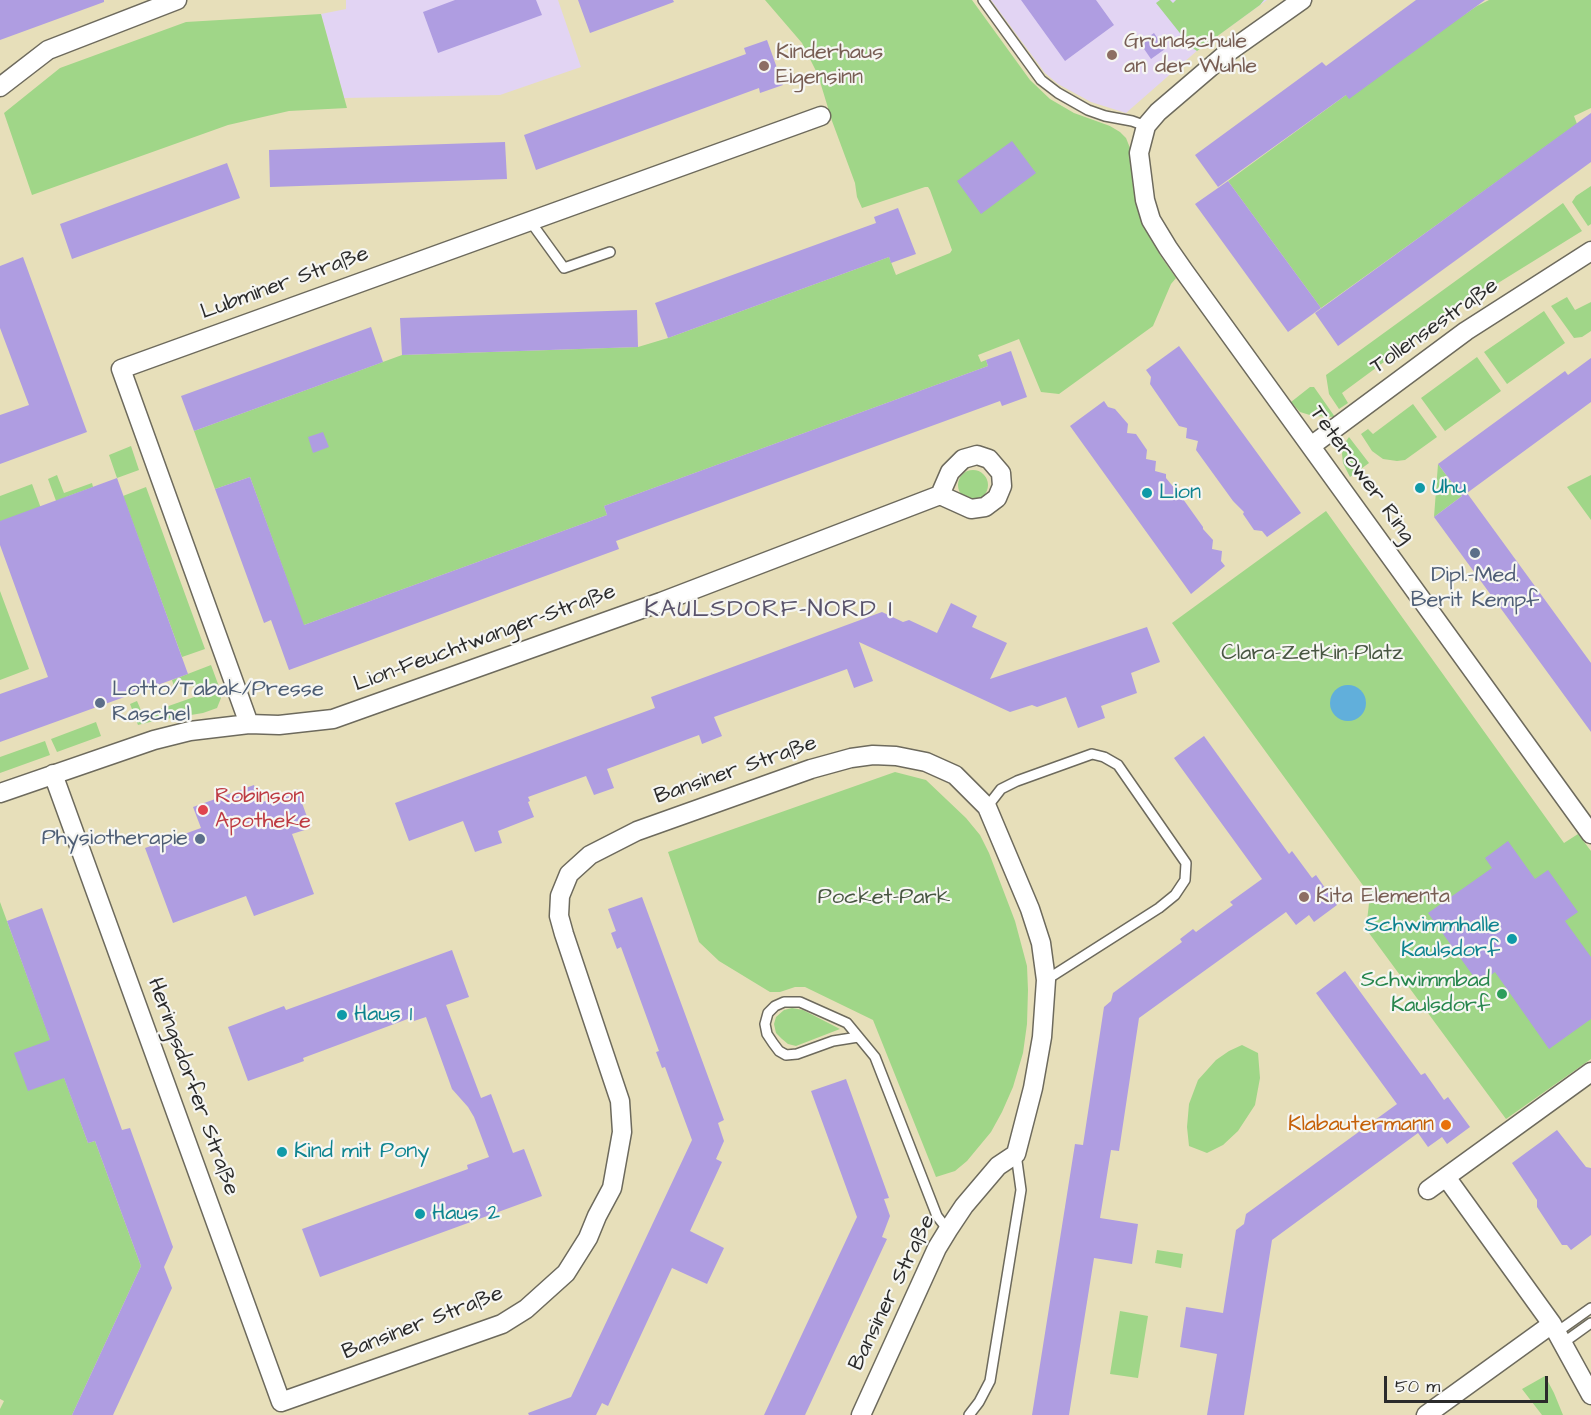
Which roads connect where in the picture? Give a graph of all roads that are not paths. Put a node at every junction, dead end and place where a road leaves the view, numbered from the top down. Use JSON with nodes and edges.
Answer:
{"nodes":[{"id":1,"x":177,"y":0,"type":"edge"},
{"id":2,"x":983,"y":0,"type":"edge"},
{"id":3,"x":1302,"y":0,"type":"edge"},
{"id":4,"x":0,"y":87,"type":"edge"},
{"id":5,"x":821,"y":116,"type":"dead end"},
{"id":6,"x":1146,"y":126,"type":"junction"},
{"id":7,"x":530,"y":221,"type":"junction"},
{"id":8,"x":1591,"y":251,"type":"edge"},
{"id":9,"x":610,"y":252,"type":"dead end"},
{"id":10,"x":1311,"y":446,"type":"junction"},
{"id":11,"x":940,"y":495,"type":"dead end"},
{"id":12,"x":249,"y":724,"type":"junction"},
{"id":13,"x":52,"y":774,"type":"junction"},
{"id":14,"x":0,"y":793,"type":"edge"},
{"id":15,"x":987,"y":807,"type":"junction"},
{"id":16,"x":1591,"y":834,"type":"edge"},
{"id":17,"x":1046,"y":980,"type":"junction"},
{"id":18,"x":858,"y":1037,"type":"junction"},
{"id":19,"x":1591,"y":1072,"type":"edge"},
{"id":20,"x":1016,"y":1154,"type":"junction"},
{"id":21,"x":1446,"y":1177,"type":"junction"},
{"id":22,"x":1428,"y":1190,"type":"dead end"},
{"id":23,"x":948,"y":1230,"type":"junction"},
{"id":24,"x":1591,"y":1308,"type":"edge"},
{"id":25,"x":1591,"y":1323,"type":"edge"},
{"id":26,"x":1557,"y":1333,"type":"junction"},
{"id":27,"x":1591,"y":1393,"type":"edge"},
{"id":28,"x":277,"y":1409,"type":"edge"},
{"id":29,"x":861,"y":1415,"type":"edge"},
{"id":30,"x":969,"y":1415,"type":"edge"},
{"id":31,"x":1426,"y":1415,"type":"edge"}],
"edges":[{"from":1,"to":4,"type":"street"},
{"from":2,"to":6,"type":"lane"},
{"from":3,"to":6,"type":"street"},
{"from":5,"to":7,"type":"street","name":"Lubminer Straße"},
{"from":6,"to":10,"type":"street","name":"Teterower Ring"},
{"from":7,"to":9,"type":"lane"},
{"from":7,"to":12,"type":"street","name":"Lubminer Straße"},
{"from":8,"to":10,"type":"street","name":"Tollensestraße"},
{"from":10,"to":16,"type":"street","name":"Teterower Ring"},
{"from":11,"to":12,"type":"street","name":"Lion-Feuchtwanger-Straße"},
{"from":12,"to":13,"type":"street","name":"Lion-Feuchtwanger-Straße"},
{"from":13,"to":14,"type":"street","name":"Lion-Feuchtwanger-Straße"},
{"from":13,"to":28,"type":"street","name":"Heringsdorfer Straße"},
{"from":15,"to":17,"type":"street","name":"Bansiner Straße"},
{"from":15,"to":17,"type":"lane"},
{"from":15,"to":28,"type":"street","name":"Bansiner Straße"},
{"from":17,"to":20,"type":"street","name":"Bansiner Straße"},
{"from":18,"to":18,"type":"lane"},
{"from":18,"to":23,"type":"lane"},
{"from":19,"to":21,"type":"street"},
{"from":20,"to":23,"type":"street","name":"Bansiner Straße"},
{"from":20,"to":30,"type":"lane"},
{"from":21,"to":22,"type":"street"},
{"from":21,"to":26,"type":"street"},
{"from":23,"to":29,"type":"street","name":"Bansiner Straße"},
{"from":24,"to":26,"type":"lane"},
{"from":25,"to":26,"type":"lane"},
{"from":26,"to":27,"type":"street"},
{"from":26,"to":31,"type":"street"}]}
